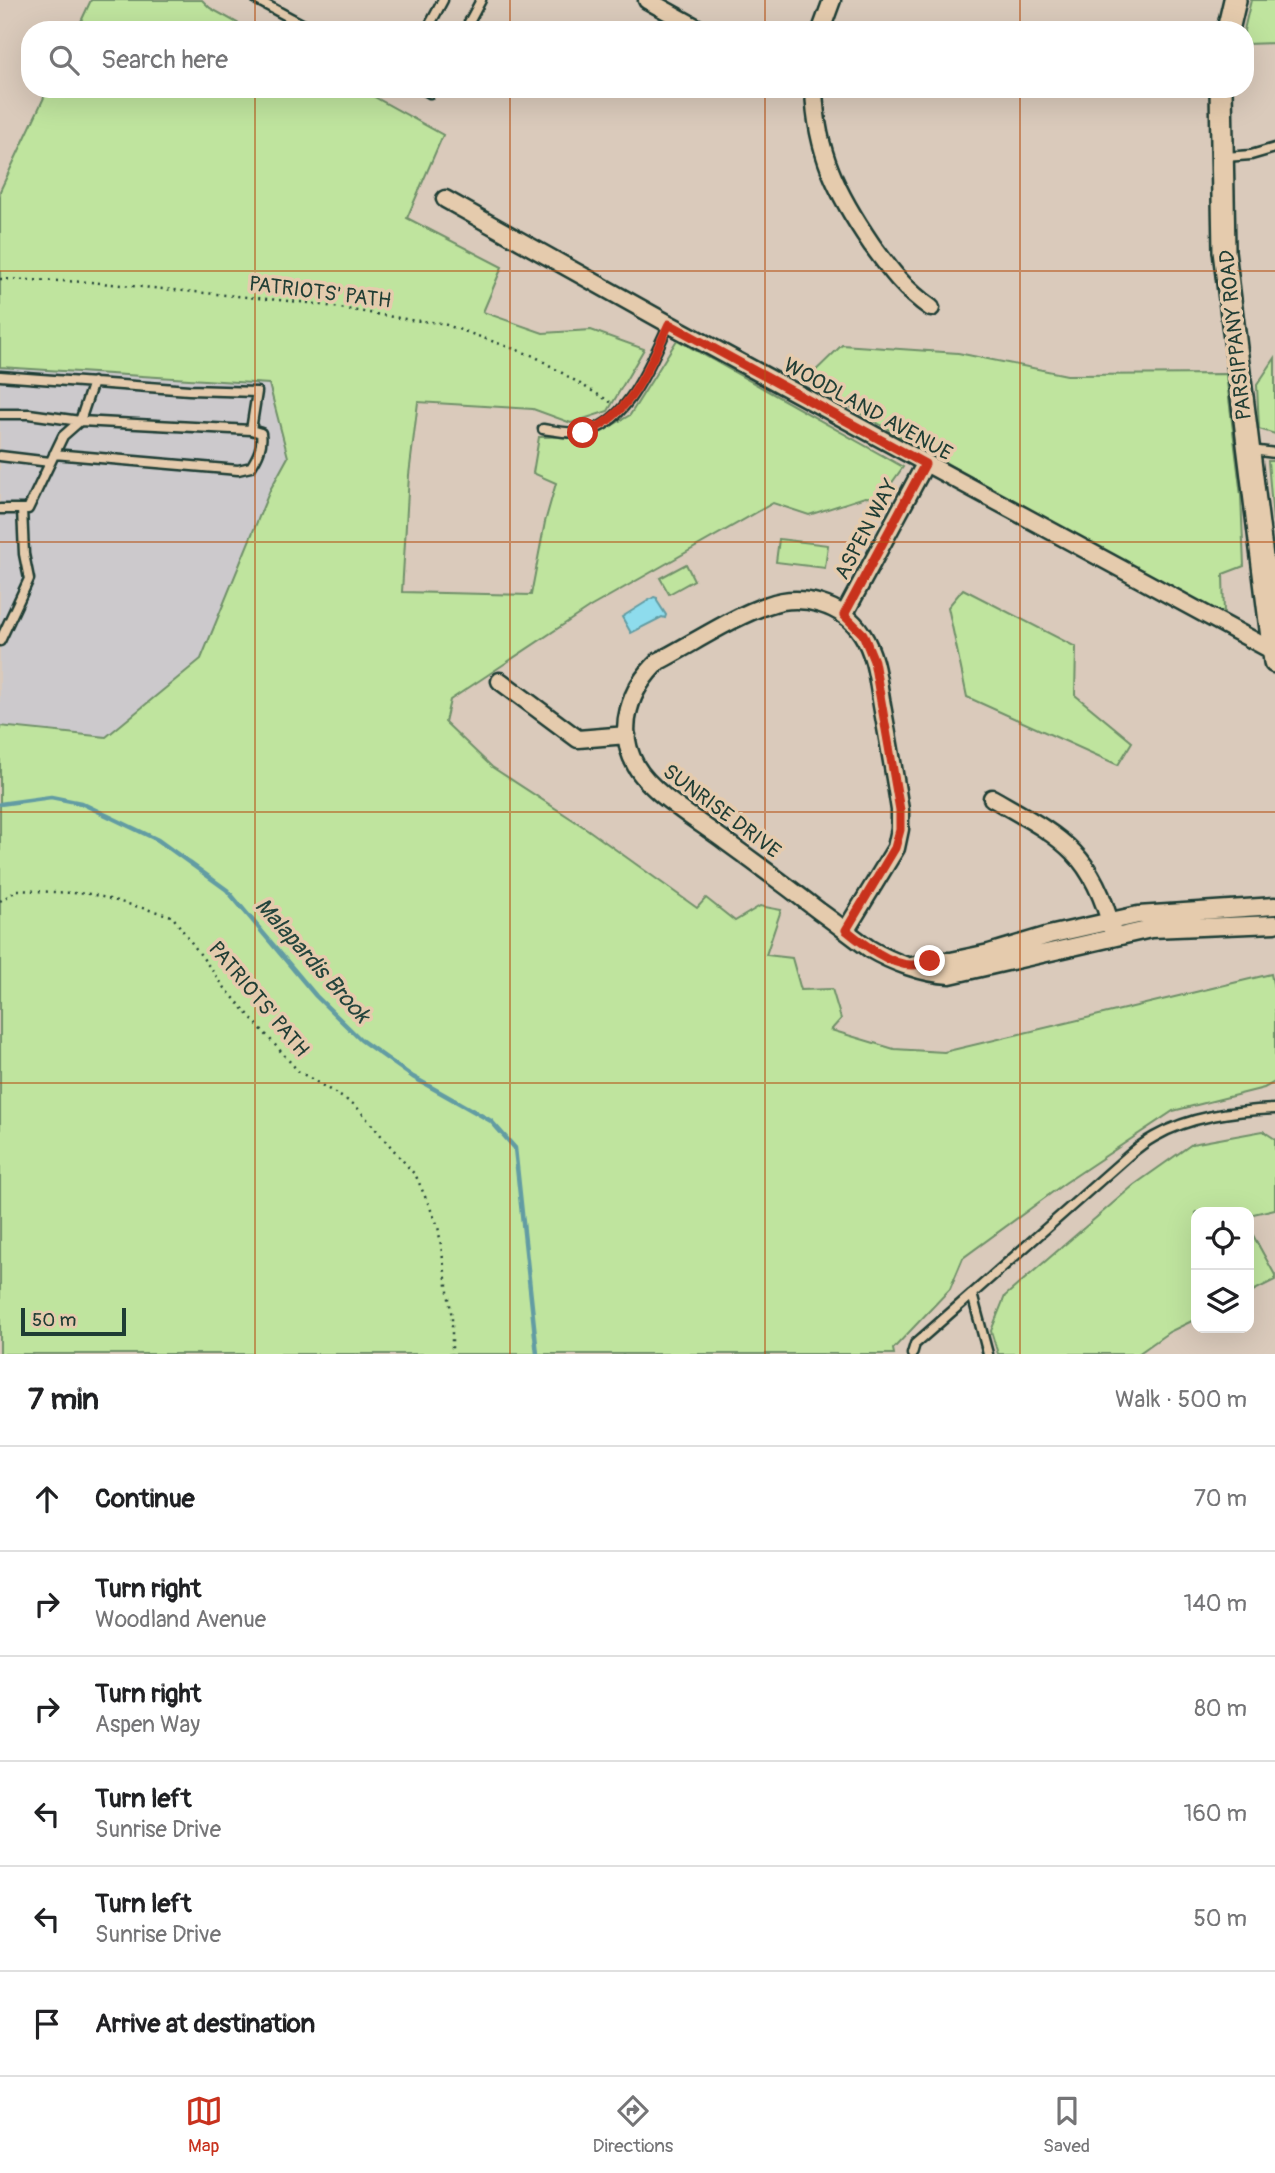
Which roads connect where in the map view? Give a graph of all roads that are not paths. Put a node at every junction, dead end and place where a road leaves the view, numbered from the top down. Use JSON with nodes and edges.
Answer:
{"nodes":[{"id":1,"x":257,"y":0,"type":"edge"},
{"id":2,"x":443,"y":0,"type":"edge"},
{"id":3,"x":481,"y":0,"type":"edge"},
{"id":4,"x":647,"y":0,"type":"edge"},
{"id":5,"x":832,"y":0,"type":"edge"},
{"id":6,"x":1236,"y":0,"type":"edge"},
{"id":7,"x":296,"y":21,"type":"edge"},
{"id":8,"x":432,"y":21,"type":"edge"},
{"id":9,"x":470,"y":21,"type":"edge"},
{"id":10,"x":685,"y":21,"type":"edge"},
{"id":11,"x":824,"y":21,"type":"edge"},
{"id":12,"x":1230,"y":21,"type":"edge"},
{"id":13,"x":815,"y":98,"type":"edge"},
{"id":14,"x":1221,"y":98,"type":"edge"},
{"id":15,"x":1275,"y":148,"type":"edge"},
{"id":16,"x":1222,"y":157,"type":"junction"},
{"id":17,"x":445,"y":199,"type":"dead end"},
{"id":18,"x":931,"y":308,"type":"dead end"},
{"id":19,"x":669,"y":324,"type":"junction"},
{"id":20,"x":0,"y":376,"type":"edge"},
{"id":21,"x":93,"y":382,"type":"junction"},
{"id":22,"x":0,"y":414,"type":"edge"},
{"id":23,"x":79,"y":421,"type":"junction"},
{"id":24,"x":543,"y":429,"type":"dead end"},
{"id":25,"x":251,"y":430,"type":"junction"},
{"id":26,"x":1248,"y":450,"type":"junction"},
{"id":27,"x":1275,"y":453,"type":"edge"},
{"id":28,"x":0,"y":456,"type":"edge"},
{"id":29,"x":52,"y":458,"type":"junction"},
{"id":30,"x":925,"y":464,"type":"junction"},
{"id":31,"x":0,"y":509,"type":"edge"},
{"id":32,"x":22,"y":509,"type":"junction"},
{"id":33,"x":844,"y":615,"type":"junction"},
{"id":34,"x":0,"y":640,"type":"edge"},
{"id":35,"x":1274,"y":657,"type":"edge"},
{"id":36,"x":500,"y":681,"type":"dead end"},
{"id":37,"x":627,"y":735,"type":"junction"},
{"id":38,"x":992,"y":798,"type":"dead end"},
{"id":39,"x":1275,"y":906,"type":"edge"},
{"id":40,"x":1275,"y":924,"type":"edge"},
{"id":41,"x":1112,"y":929,"type":"junction"},
{"id":42,"x":846,"y":930,"type":"junction"},
{"id":43,"x":1275,"y":1108,"type":"edge"},
{"id":44,"x":972,"y":1294,"type":"junction"},
{"id":45,"x":912,"y":1354,"type":"edge"},
{"id":46,"x":988,"y":1354,"type":"edge"}],
"edges":[{"from":1,"to":7,"type":"lane"},
{"from":2,"to":8,"type":"lane"},
{"from":3,"to":9,"type":"lane"},
{"from":4,"to":10,"type":"street"},
{"from":5,"to":11,"type":"street"},
{"from":6,"to":12,"type":"main road"},
{"from":13,"to":18,"type":"street"},
{"from":14,"to":16,"type":"main road","name":"PARSIPPANY ROAD"},
{"from":15,"to":16,"type":"lane"},
{"from":16,"to":26,"type":"main road","name":"PARSIPPANY ROAD"},
{"from":17,"to":19,"type":"street","name":"WOODLAND AVENUE"},
{"from":19,"to":24,"type":"lane"},
{"from":19,"to":30,"type":"street","name":"WOODLAND AVENUE"},
{"from":20,"to":21,"type":"lane"},
{"from":21,"to":23,"type":"lane"},
{"from":21,"to":25,"type":"lane"},
{"from":22,"to":23,"type":"lane"},
{"from":23,"to":25,"type":"lane"},
{"from":23,"to":29,"type":"lane"},
{"from":25,"to":29,"type":"lane"},
{"from":26,"to":27,"type":"lane"},
{"from":26,"to":35,"type":"main road","name":"PARSIPPANY ROAD"},
{"from":28,"to":29,"type":"lane"},
{"from":29,"to":32,"type":"lane"},
{"from":30,"to":33,"type":"street","name":"ASPEN WAY"},
{"from":30,"to":35,"type":"street","name":"WOODLAND AVENUE"},
{"from":31,"to":32,"type":"lane"},
{"from":32,"to":34,"type":"lane"},
{"from":33,"to":37,"type":"street","name":"SUNRISE DRIVE"},
{"from":33,"to":42,"type":"street","name":"SUNRISE DRIVE"},
{"from":36,"to":37,"type":"street"},
{"from":37,"to":42,"type":"street","name":"SUNRISE DRIVE"},
{"from":38,"to":41,"type":"street"},
{"from":39,"to":41,"type":"street","name":"SUNRISE DRIVE"},
{"from":40,"to":41,"type":"street","name":"SUNRISE DRIVE"},
{"from":41,"to":42,"type":"street","name":"SUNRISE DRIVE"},
{"from":43,"to":44,"type":"lane"},
{"from":44,"to":45,"type":"lane"},
{"from":44,"to":46,"type":"lane"}]}
